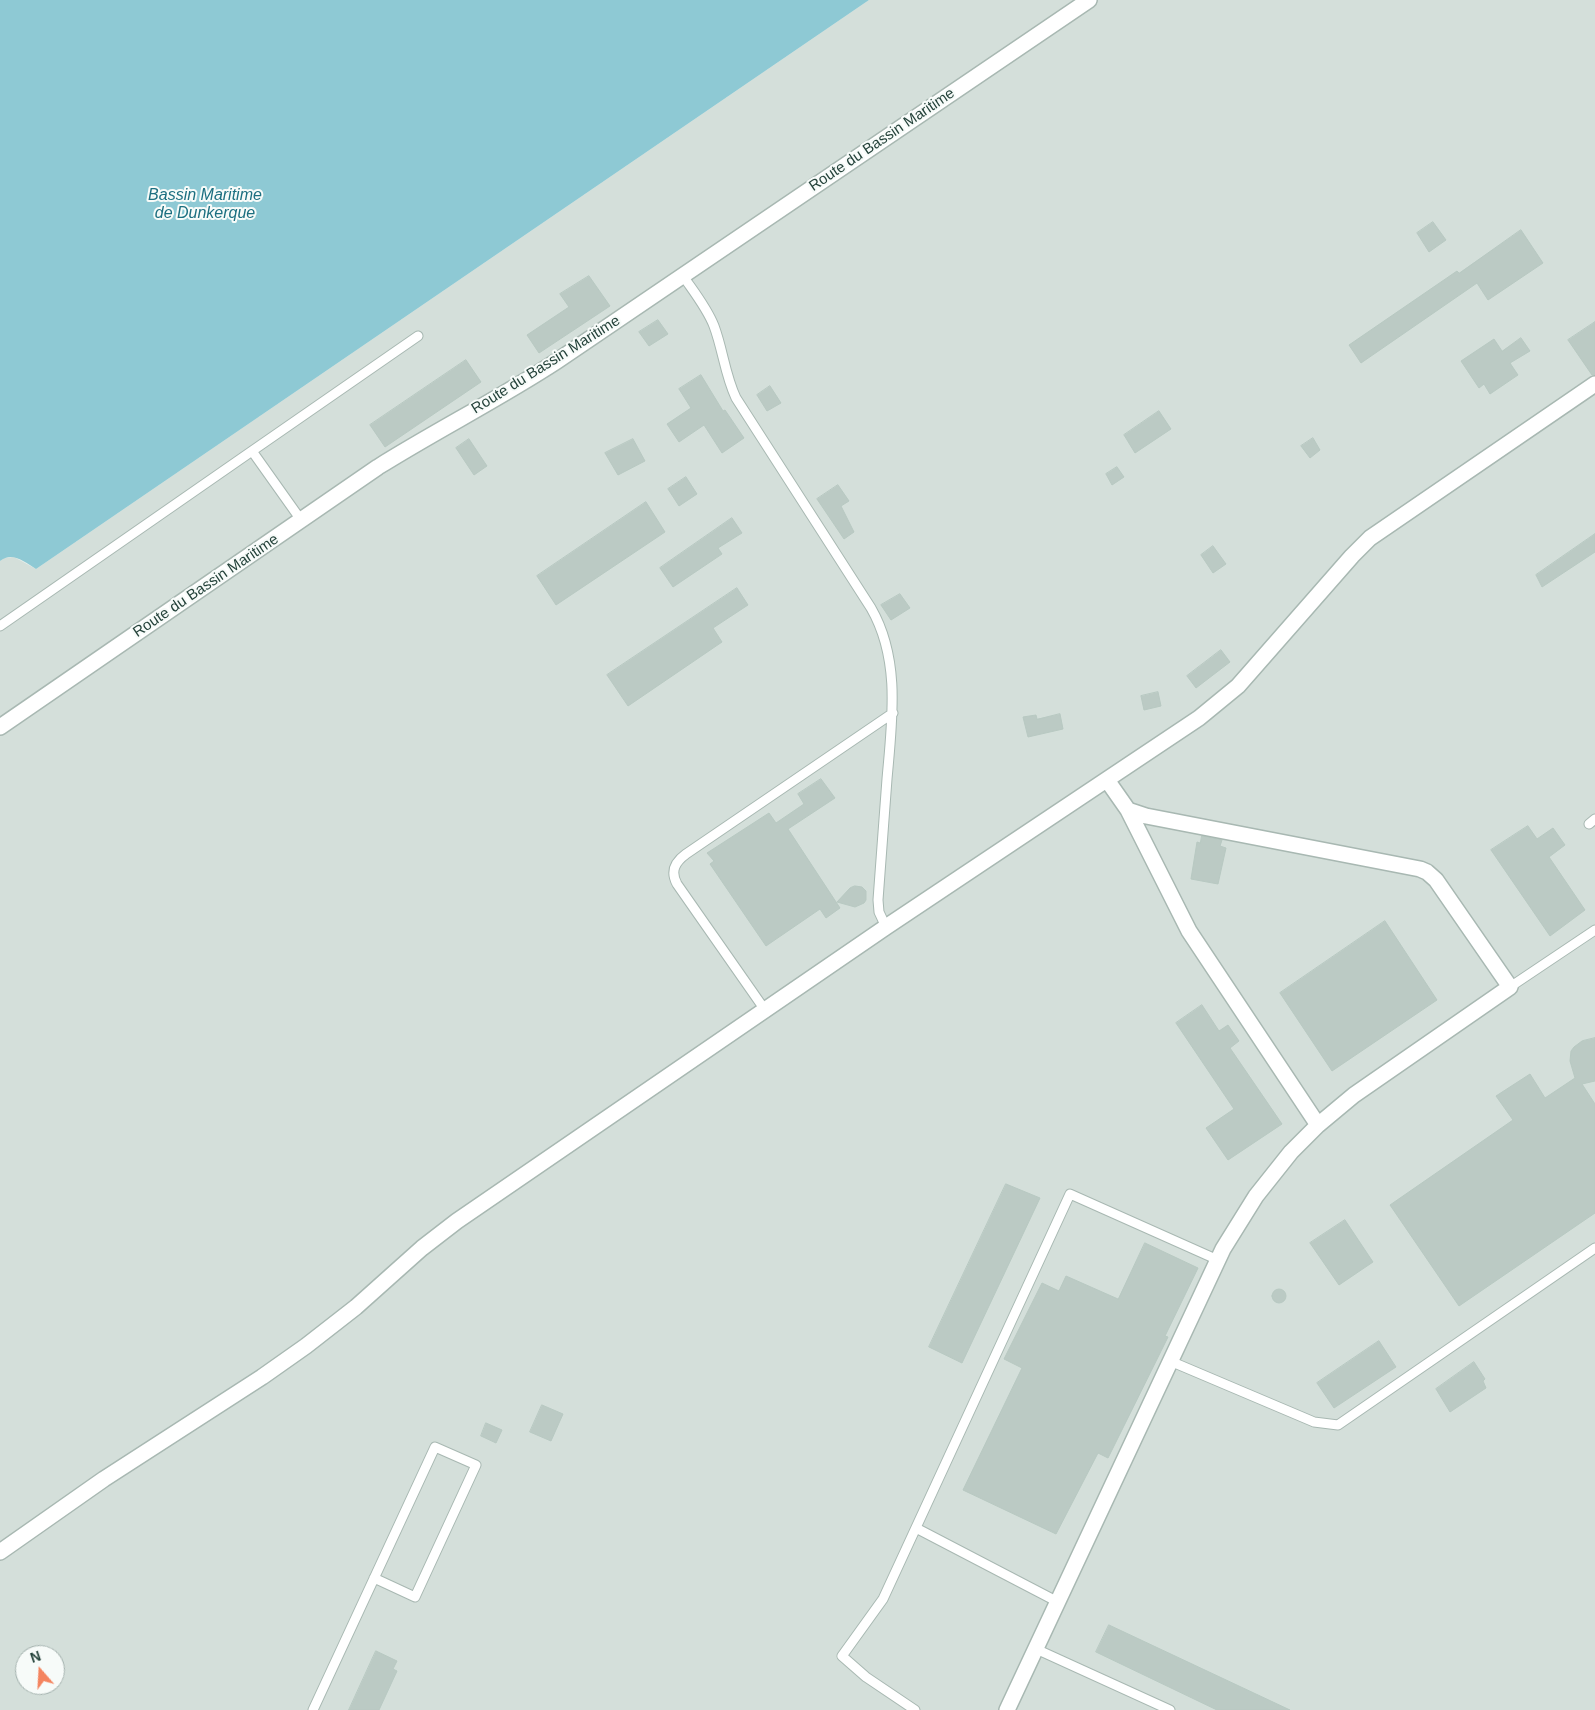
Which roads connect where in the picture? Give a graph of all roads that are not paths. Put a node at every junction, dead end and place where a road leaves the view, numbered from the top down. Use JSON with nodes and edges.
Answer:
{"nodes":[{"id":1,"x":1089,"y":0,"type":"edge"},
{"id":2,"x":683,"y":276,"type":"junction"},
{"id":3,"x":418,"y":336,"type":"dead end"},
{"id":4,"x":1595,"y":384,"type":"edge"},
{"id":5,"x":252,"y":451,"type":"junction"},
{"id":6,"x":301,"y":520,"type":"junction"},
{"id":7,"x":0,"y":626,"type":"edge"},
{"id":8,"x":893,"y":713,"type":"junction"},
{"id":9,"x":0,"y":727,"type":"edge"},
{"id":10,"x":1107,"y":780,"type":"junction"},
{"id":11,"x":1128,"y":810,"type":"junction"},
{"id":12,"x":886,"y":927,"type":"junction"},
{"id":13,"x":1595,"y":930,"type":"edge"},
{"id":14,"x":1510,"y":988,"type":"junction"},
{"id":15,"x":765,"y":1010,"type":"junction"},
{"id":16,"x":1318,"y":1125,"type":"junction"},
{"id":17,"x":1595,"y":1248,"type":"edge"},
{"id":18,"x":1218,"y":1260,"type":"junction"},
{"id":19,"x":1170,"y":1361,"type":"junction"},
{"id":20,"x":916,"y":1528,"type":"junction"},
{"id":21,"x":0,"y":1552,"type":"edge"},
{"id":22,"x":374,"y":1578,"type":"junction"},
{"id":23,"x":1058,"y":1602,"type":"junction"},
{"id":24,"x":1036,"y":1648,"type":"junction"},
{"id":25,"x":313,"y":1710,"type":"edge"},
{"id":26,"x":915,"y":1710,"type":"edge"},
{"id":27,"x":1007,"y":1710,"type":"edge"},
{"id":28,"x":1170,"y":1710,"type":"edge"}],
"edges":[{"from":1,"to":2,"type":"street","name":"Route du Bassin Maritime"},
{"from":2,"to":6,"type":"street","name":"Route du Bassin Maritime"},
{"from":2,"to":8,"type":"lane"},
{"from":3,"to":5,"type":"lane"},
{"from":4,"to":10,"type":"street"},
{"from":5,"to":6,"type":"lane"},
{"from":5,"to":7,"type":"lane"},
{"from":6,"to":9,"type":"street","name":"Route du Bassin Maritime"},
{"from":8,"to":12,"type":"lane"},
{"from":8,"to":15,"type":"lane"},
{"from":10,"to":11,"type":"street"},
{"from":10,"to":12,"type":"street"},
{"from":11,"to":14,"type":"street"},
{"from":11,"to":16,"type":"street"},
{"from":12,"to":15,"type":"street"},
{"from":13,"to":14,"type":"lane"},
{"from":14,"to":16,"type":"street"},
{"from":15,"to":21,"type":"street"},
{"from":16,"to":18,"type":"street"},
{"from":17,"to":19,"type":"lane"},
{"from":18,"to":19,"type":"street"},
{"from":18,"to":20,"type":"lane"},
{"from":19,"to":23,"type":"street"},
{"from":20,"to":23,"type":"lane"},
{"from":20,"to":26,"type":"lane"},
{"from":22,"to":22,"type":"lane"},
{"from":22,"to":25,"type":"lane"},
{"from":23,"to":24,"type":"street"},
{"from":24,"to":27,"type":"street"},
{"from":24,"to":28,"type":"lane"}]}
